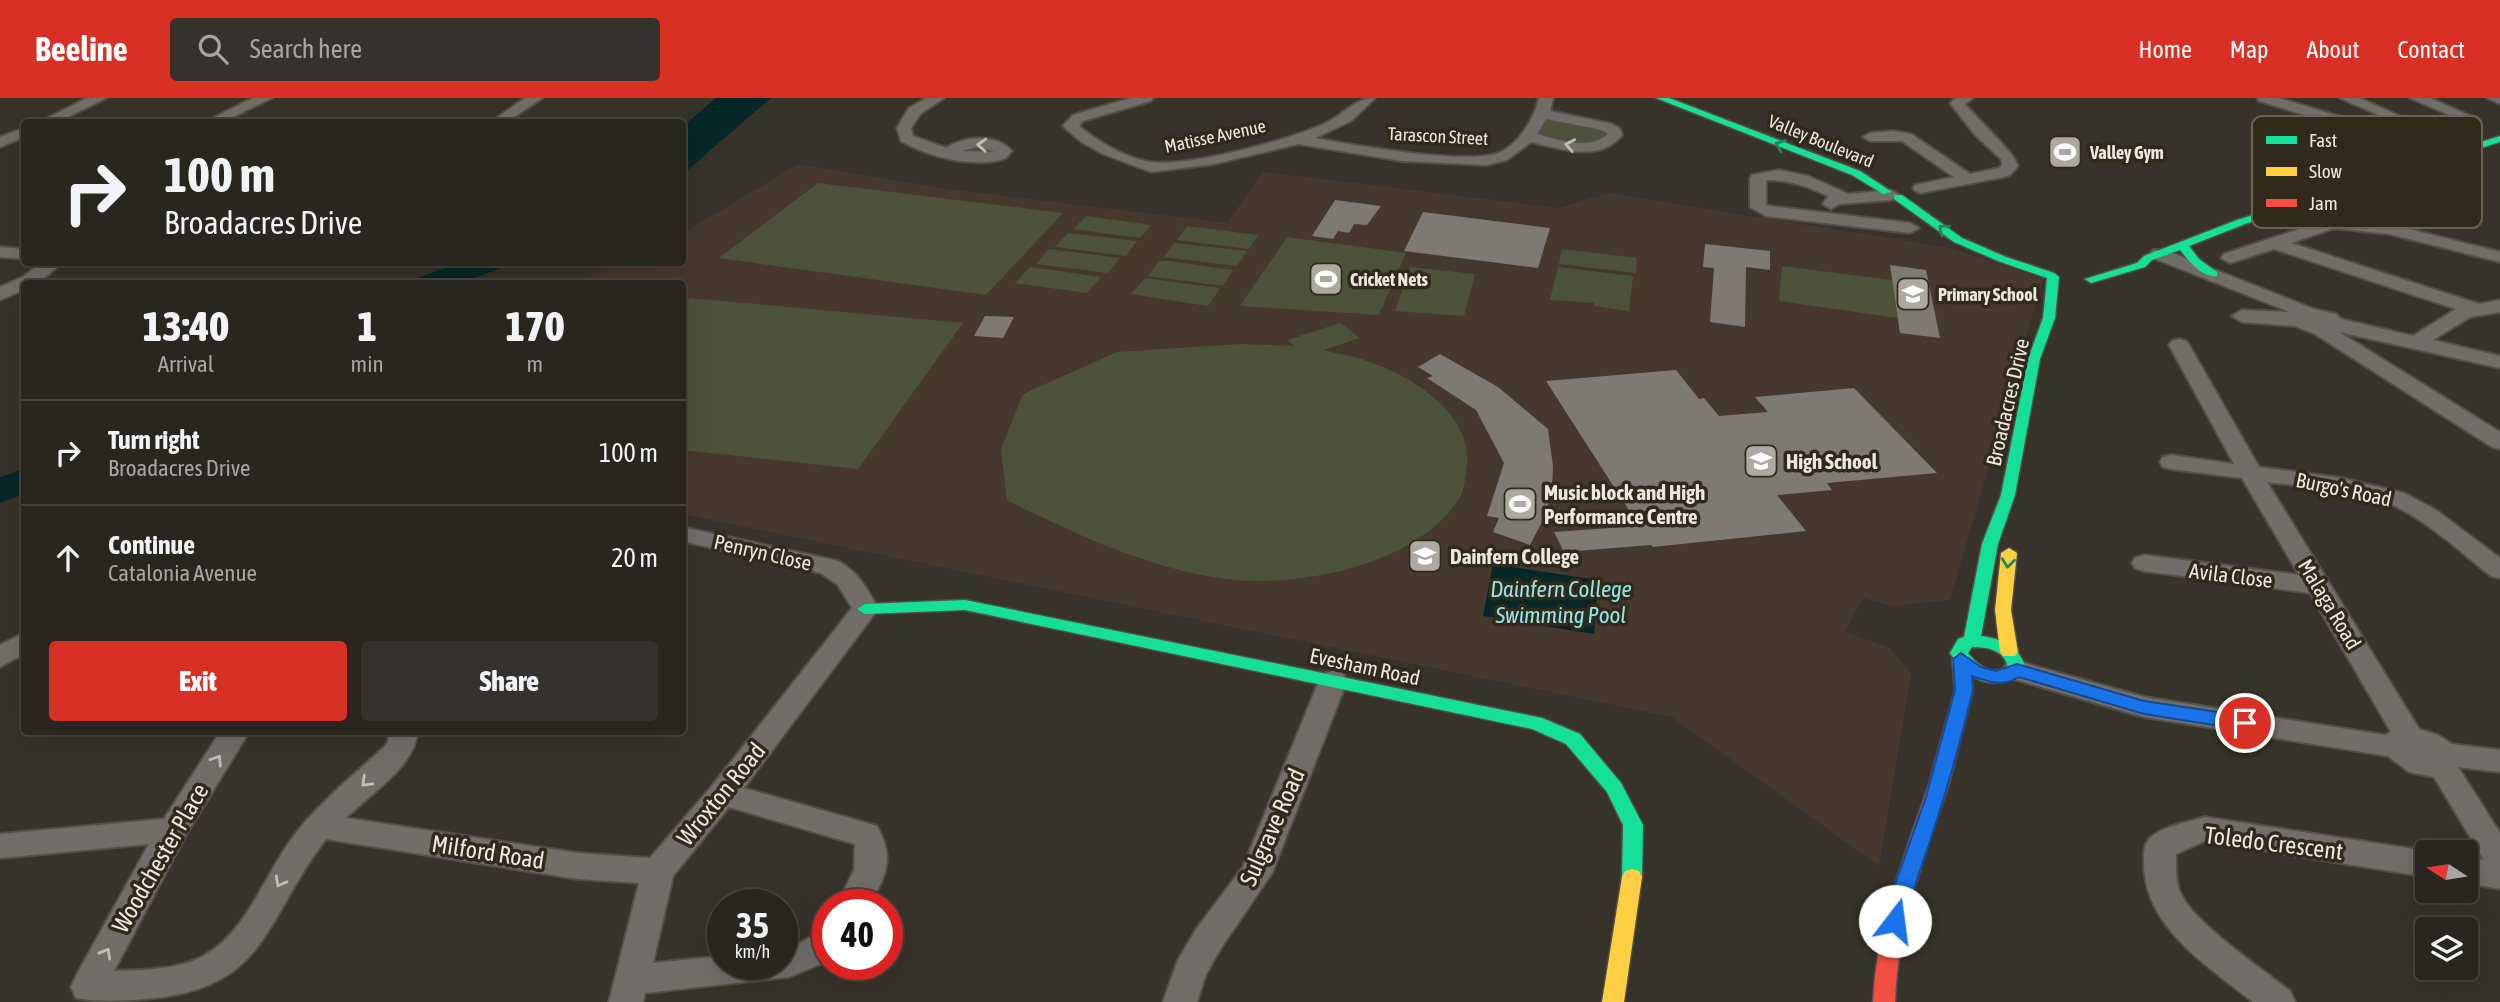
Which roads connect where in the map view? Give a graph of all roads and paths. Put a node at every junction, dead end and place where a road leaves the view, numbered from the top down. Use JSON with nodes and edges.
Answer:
{"nodes":[{"id":1,"x":99,"y":98,"type":"edge"},
{"id":2,"x":265,"y":98,"type":"edge"},
{"id":3,"x":535,"y":98,"type":"edge"},
{"id":4,"x":937,"y":98,"type":"edge"},
{"id":5,"x":1146,"y":98,"type":"edge"},
{"id":6,"x":1368,"y":98,"type":"edge"},
{"id":7,"x":1661,"y":98,"type":"edge"},
{"id":8,"x":2303,"y":98,"type":"edge"},
{"id":9,"x":2347,"y":98,"type":"edge"},
{"id":10,"x":2417,"y":98,"type":"edge"},
{"id":11,"x":2494,"y":98,"type":"edge"},
{"id":12,"x":1958,"y":100,"type":"edge"},
{"id":13,"x":2269,"y":100,"type":"edge"},
{"id":14,"x":2500,"y":100,"type":"edge"},
{"id":15,"x":1545,"y":106,"type":"edge"},
{"id":16,"x":2322,"y":116,"type":"edge"},
{"id":17,"x":2390,"y":116,"type":"edge"},
{"id":18,"x":2463,"y":116,"type":"edge"},
{"id":19,"x":54,"y":119,"type":"edge"},
{"id":20,"x":219,"y":119,"type":"edge"},
{"id":21,"x":503,"y":119,"type":"edge"},
{"id":22,"x":1770,"y":122,"type":"dead end"},
{"id":23,"x":21,"y":133,"type":"edge"},
{"id":24,"x":2500,"y":133,"type":"edge"},
{"id":25,"x":1525,"y":136,"type":"junction"},
{"id":26,"x":1296,"y":138,"type":"junction"},
{"id":27,"x":1870,"y":138,"type":"dead end"},
{"id":28,"x":2482,"y":139,"type":"edge"},
{"id":29,"x":2500,"y":139,"type":"edge"},
{"id":30,"x":0,"y":142,"type":"edge"},
{"id":31,"x":2482,"y":144,"type":"edge"},
{"id":32,"x":950,"y":152,"type":"dead end"},
{"id":33,"x":1831,"y":152,"type":"junction"},
{"id":34,"x":1811,"y":157,"type":"junction"},
{"id":35,"x":1938,"y":159,"type":"junction"},
{"id":36,"x":1918,"y":161,"type":"dead end"},
{"id":37,"x":1967,"y":179,"type":"junction"},
{"id":38,"x":1914,"y":195,"type":"junction"},
{"id":39,"x":1844,"y":198,"type":"junction"},
{"id":40,"x":1828,"y":219,"type":"junction"},
{"id":41,"x":2252,"y":220,"type":"edge"},
{"id":42,"x":1909,"y":227,"type":"dead end"},
{"id":43,"x":2318,"y":228,"type":"edge"},
{"id":44,"x":2382,"y":228,"type":"edge"},
{"id":45,"x":2274,"y":243,"type":"junction"},
{"id":46,"x":2181,"y":244,"type":"junction"},
{"id":47,"x":1994,"y":251,"type":"junction"},
{"id":48,"x":0,"y":252,"type":"edge"},
{"id":49,"x":21,"y":254,"type":"edge"},
{"id":50,"x":2151,"y":257,"type":"junction"},
{"id":51,"x":2500,"y":257,"type":"edge"},
{"id":52,"x":2230,"y":258,"type":"dead end"},
{"id":53,"x":49,"y":266,"type":"edge"},
{"id":54,"x":2071,"y":278,"type":"junction"},
{"id":55,"x":2215,"y":278,"type":"junction"},
{"id":56,"x":30,"y":280,"type":"edge"},
{"id":57,"x":21,"y":285,"type":"edge"},
{"id":58,"x":0,"y":294,"type":"edge"},
{"id":59,"x":2500,"y":306,"type":"edge"},
{"id":60,"x":2473,"y":308,"type":"junction"},
{"id":61,"x":2242,"y":316,"type":"dead end"},
{"id":62,"x":2049,"y":318,"type":"junction"},
{"id":63,"x":2312,"y":321,"type":"junction"},
{"id":64,"x":2417,"y":342,"type":"junction"},
{"id":65,"x":2179,"y":345,"type":"dead end"},
{"id":66,"x":2500,"y":362,"type":"edge"},
{"id":67,"x":2500,"y":442,"type":"edge"},
{"id":68,"x":2171,"y":462,"type":"dead end"},
{"id":69,"x":2250,"y":472,"type":"junction"},
{"id":70,"x":2008,"y":495,"type":"junction"},
{"id":71,"x":686,"y":535,"type":"edge"},
{"id":72,"x":2144,"y":564,"type":"dead end"},
{"id":73,"x":2500,"y":570,"type":"edge"},
{"id":74,"x":2319,"y":586,"type":"junction"},
{"id":75,"x":864,"y":609,"type":"junction"},
{"id":76,"x":1972,"y":641,"type":"junction"},
{"id":77,"x":21,"y":644,"type":"edge"},
{"id":78,"x":0,"y":658,"type":"edge"},
{"id":79,"x":1961,"y":659,"type":"junction"},
{"id":80,"x":2007,"y":666,"type":"junction"},
{"id":81,"x":1334,"y":681,"type":"junction"},
{"id":82,"x":1964,"y":690,"type":"junction"},
{"id":83,"x":233,"y":735,"type":"edge"},
{"id":84,"x":402,"y":735,"type":"edge"},
{"id":85,"x":2403,"y":742,"type":"junction"},
{"id":86,"x":2443,"y":760,"type":"junction"},
{"id":87,"x":2500,"y":761,"type":"edge"},
{"id":88,"x":723,"y":794,"type":"junction"},
{"id":89,"x":319,"y":826,"type":"junction"},
{"id":90,"x":173,"y":830,"type":"junction"},
{"id":91,"x":0,"y":846,"type":"edge"},
{"id":92,"x":2500,"y":860,"type":"edge"},
{"id":93,"x":2415,"y":862,"type":"edge"},
{"id":94,"x":658,"y":871,"type":"junction"},
{"id":95,"x":2478,"y":872,"type":"edge"},
{"id":96,"x":2500,"y":876,"type":"edge"},
{"id":97,"x":861,"y":889,"type":"edge"},
{"id":98,"x":707,"y":977,"type":"edge"},
{"id":99,"x":629,"y":991,"type":"edge"},
{"id":100,"x":84,"y":994,"type":"edge"},
{"id":101,"x":1180,"y":1002,"type":"edge"},
{"id":102,"x":1613,"y":1002,"type":"edge"},
{"id":103,"x":1884,"y":1002,"type":"edge"},
{"id":104,"x":2278,"y":1002,"type":"edge"}],
"edges":[{"from":1,"to":19,"type":"street"},
{"from":2,"to":20,"type":"street"},
{"from":3,"to":21,"type":"street"},
{"from":4,"to":32,"type":"street"},
{"from":5,"to":26,"type":"street","name":"Matisse Avenue"},
{"from":6,"to":26,"type":"street","name":"Matisse Avenue"},
{"from":34,"to":7,"type":"street","name":"Valley Boulevard","one_way":true},
{"from":8,"to":13,"type":"street"},
{"from":9,"to":17,"type":"street"},
{"from":10,"to":18,"type":"street"},
{"from":11,"to":14,"type":"street"},
{"from":12,"to":37,"type":"street"},
{"from":13,"to":16,"type":"street"},
{"from":15,"to":25,"type":"street","name":"Tarascon Street"},
{"from":15,"to":25,"type":"street","one_way":true},
{"from":22,"to":33,"type":"street","name":"Valley Boulevard"},
{"from":23,"to":30,"type":"street"},
{"from":24,"to":28,"type":"street"},
{"from":25,"to":26,"type":"street","name":"Tarascon Street"},
{"from":27,"to":35,"type":"street"},
{"from":29,"to":31,"type":"street"},
{"from":33,"to":34,"type":"street"},
{"from":33,"to":38,"type":"street","name":"Valley Boulevard"},
{"from":34,"to":38,"type":"street","name":"Valley Boulevard"},
{"from":35,"to":36,"type":"street"},
{"from":35,"to":37,"type":"street"},
{"from":37,"to":38,"type":"street"},
{"from":38,"to":39,"type":"street"},
{"from":38,"to":47,"type":"street","name":"Valley Boulevard"},
{"from":47,"to":38,"type":"street","name":"Valley Boulevard","one_way":true},
{"from":39,"to":40,"type":"street"},
{"from":39,"to":40,"type":"street"},
{"from":40,"to":42,"type":"street"},
{"from":41,"to":46,"type":"street"},
{"from":43,"to":45,"type":"street"},
{"from":44,"to":51,"type":"street"},
{"from":45,"to":52,"type":"street"},
{"from":45,"to":60,"type":"street"},
{"from":46,"to":50,"type":"street"},
{"from":46,"to":55,"type":"street"},
{"from":47,"to":54,"type":"street","name":"Valley Boulevard"},
{"from":48,"to":49,"type":"street"},
{"from":50,"to":54,"type":"street"},
{"from":50,"to":55,"type":"street"},
{"from":53,"to":56,"type":"street"},
{"from":54,"to":62,"type":"street","name":"Broadacres Drive"},
{"from":54,"to":62,"type":"street","name":"Broadacres Drive"},
{"from":55,"to":63,"type":"street"},
{"from":57,"to":58,"type":"street"},
{"from":59,"to":60,"type":"street"},
{"from":60,"to":64,"type":"street"},
{"from":61,"to":63,"type":"street"},
{"from":62,"to":70,"type":"street","name":"Broadacres Drive"},
{"from":63,"to":64,"type":"street"},
{"from":63,"to":67,"type":"street"},
{"from":64,"to":66,"type":"street"},
{"from":65,"to":69,"type":"street","name":"Malaga Road"},
{"from":68,"to":69,"type":"street"},
{"from":69,"to":73,"type":"street","name":"Burgo's Road"},
{"from":69,"to":74,"type":"street","name":"Malaga Road"},
{"from":70,"to":76,"type":"street","name":"Broadacres Drive"},
{"from":70,"to":80,"type":"street","name":"Broadacres Drive","one_way":true},
{"from":71,"to":75,"type":"street","name":"Penryn Close"},
{"from":72,"to":74,"type":"street","name":"Avila Close"},
{"from":74,"to":85,"type":"street","name":"Malaga Road"},
{"from":75,"to":81,"type":"street","name":"Evesham Road"},
{"from":75,"to":88,"type":"street","name":"Wroxton Road"},
{"from":76,"to":79,"type":"street","name":"Broadacres Drive"},
{"from":76,"to":80,"type":"street"},
{"from":77,"to":78,"type":"street"},
{"from":79,"to":80,"type":"street"},
{"from":79,"to":82,"type":"street"},
{"from":80,"to":82,"type":"street"},
{"from":80,"to":85,"type":"street"},
{"from":81,"to":101,"type":"street","name":"Sulgrave Road"},
{"from":81,"to":102,"type":"street","name":"Evesham Road"},
{"from":82,"to":103,"type":"street"},
{"from":90,"to":83,"type":"street","name":"Woodchester Place","one_way":true},
{"from":84,"to":89,"type":"street","name":"Woodchester Place","one_way":true},
{"from":85,"to":86,"type":"street"},
{"from":86,"to":87,"type":"street"},
{"from":86,"to":92,"type":"street"},
{"from":88,"to":94,"type":"street","name":"Wroxton Road"},
{"from":88,"to":97,"type":"street"},
{"from":89,"to":94,"type":"street","name":"Milford Road"},
{"from":89,"to":100,"type":"street","name":"Woodchester Place","one_way":true},
{"from":90,"to":91,"type":"street"},
{"from":100,"to":90,"type":"street","name":"Woodchester Place","one_way":true},
{"from":93,"to":104,"type":"street","name":"Toledo Crescent"},
{"from":94,"to":99,"type":"street","name":"Wroxton Road"},
{"from":95,"to":96,"type":"street"},
{"from":98,"to":99,"type":"street"}]}
